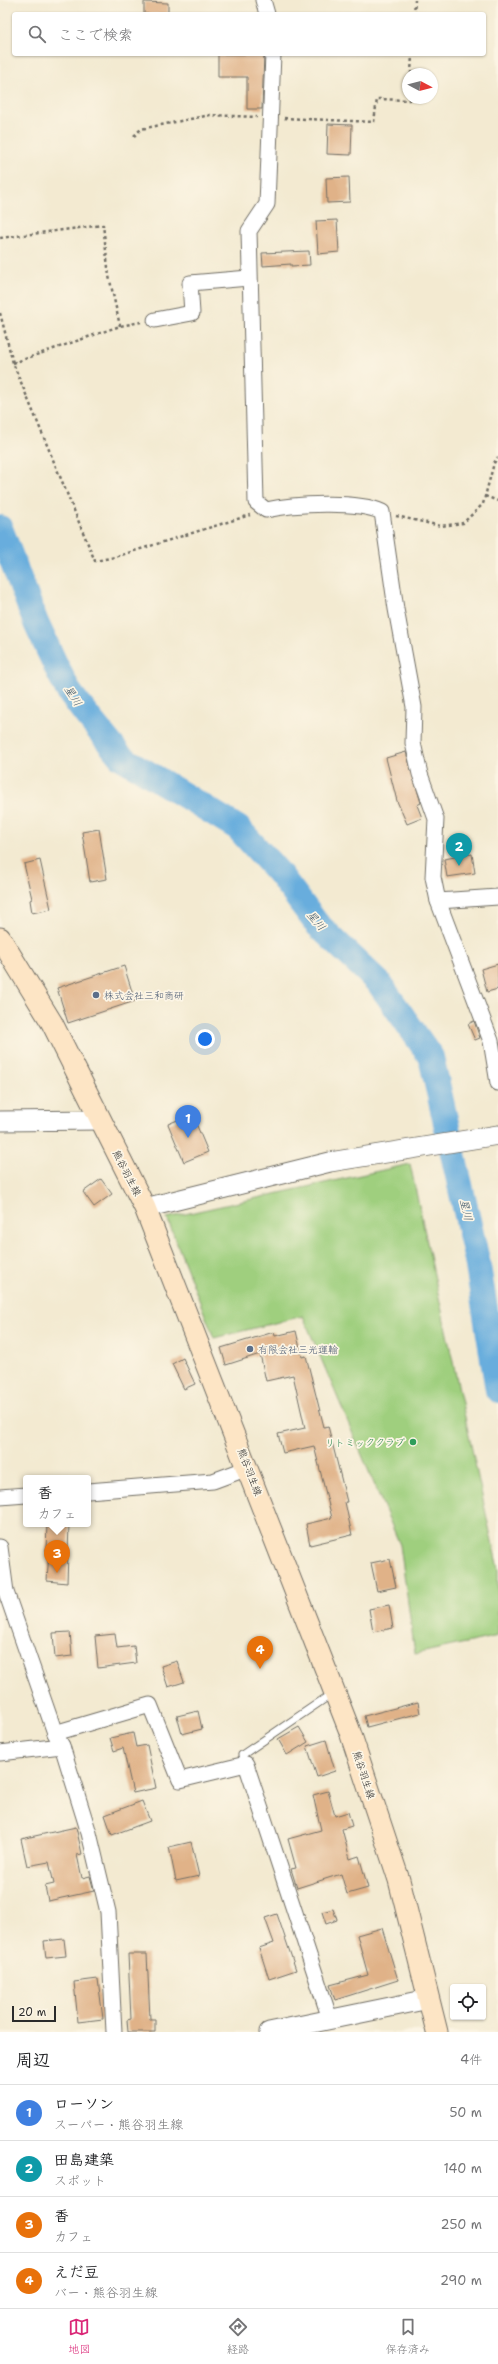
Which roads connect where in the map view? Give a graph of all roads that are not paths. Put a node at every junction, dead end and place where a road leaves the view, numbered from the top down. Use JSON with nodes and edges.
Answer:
{"nodes":[{"id":1,"x":263,"y":0,"type":"edge"},
{"id":2,"x":266,"y":12,"type":"edge"},
{"id":3,"x":273,"y":56,"type":"edge"},
{"id":4,"x":249,"y":278,"type":"junction"},
{"id":5,"x":155,"y":320,"type":"road end"},
{"id":6,"x":498,"y":897,"type":"edge"},
{"id":7,"x":438,"y":902,"type":"junction"},
{"id":8,"x":0,"y":938,"type":"edge"},
{"id":9,"x":498,"y":1083,"type":"edge"},
{"id":10,"x":100,"y":1120,"type":"junction"},
{"id":11,"x":0,"y":1121,"type":"edge"},
{"id":12,"x":494,"y":1136,"type":"edge"},
{"id":13,"x":145,"y":1208,"type":"junction"},
{"id":14,"x":248,"y":1468,"type":"junction"},
{"id":15,"x":91,"y":1491,"type":"edge"},
{"id":16,"x":23,"y":1495,"type":"edge"},
{"id":17,"x":0,"y":1497,"type":"edge"},
{"id":18,"x":0,"y":1547,"type":"edge"},
{"id":19,"x":335,"y":1692,"type":"junction"},
{"id":20,"x":59,"y":1740,"type":"junction"},
{"id":21,"x":0,"y":1753,"type":"edge"},
{"id":22,"x":246,"y":1764,"type":"junction"},
{"id":23,"x":429,"y":1999,"type":"junction"},
{"id":24,"x":330,"y":2019,"type":"junction"},
{"id":25,"x":114,"y":2032,"type":"edge"},
{"id":26,"x":269,"y":2032,"type":"edge"},
{"id":27,"x":437,"y":2032,"type":"edge"}],
"edges":[{"from":1,"to":2,"type":"street"},
{"from":3,"to":4,"type":"street"},
{"from":4,"to":5,"type":"street"},
{"from":4,"to":7,"type":"street"},
{"from":6,"to":7,"type":"street"},
{"from":7,"to":9,"type":"street"},
{"from":8,"to":10,"type":"main road","name":"熊谷羽生線"},
{"from":10,"to":11,"type":"street"},
{"from":10,"to":13,"type":"main road","name":"熊谷羽生線"},
{"from":12,"to":13,"type":"street"},
{"from":13,"to":14,"type":"main road","name":"熊谷羽生線"},
{"from":14,"to":15,"type":"street"},
{"from":14,"to":19,"type":"main road","name":"熊谷羽生線"},
{"from":16,"to":17,"type":"street"},
{"from":18,"to":20,"type":"street"},
{"from":19,"to":22,"type":"lane"},
{"from":19,"to":23,"type":"main road","name":"熊谷羽生線"},
{"from":20,"to":21,"type":"street"},
{"from":20,"to":22,"type":"street"},
{"from":20,"to":25,"type":"street"},
{"from":22,"to":24,"type":"street"},
{"from":23,"to":24,"type":"street"},
{"from":23,"to":27,"type":"main road","name":"熊谷羽生線"},
{"from":24,"to":26,"type":"street"}]}
